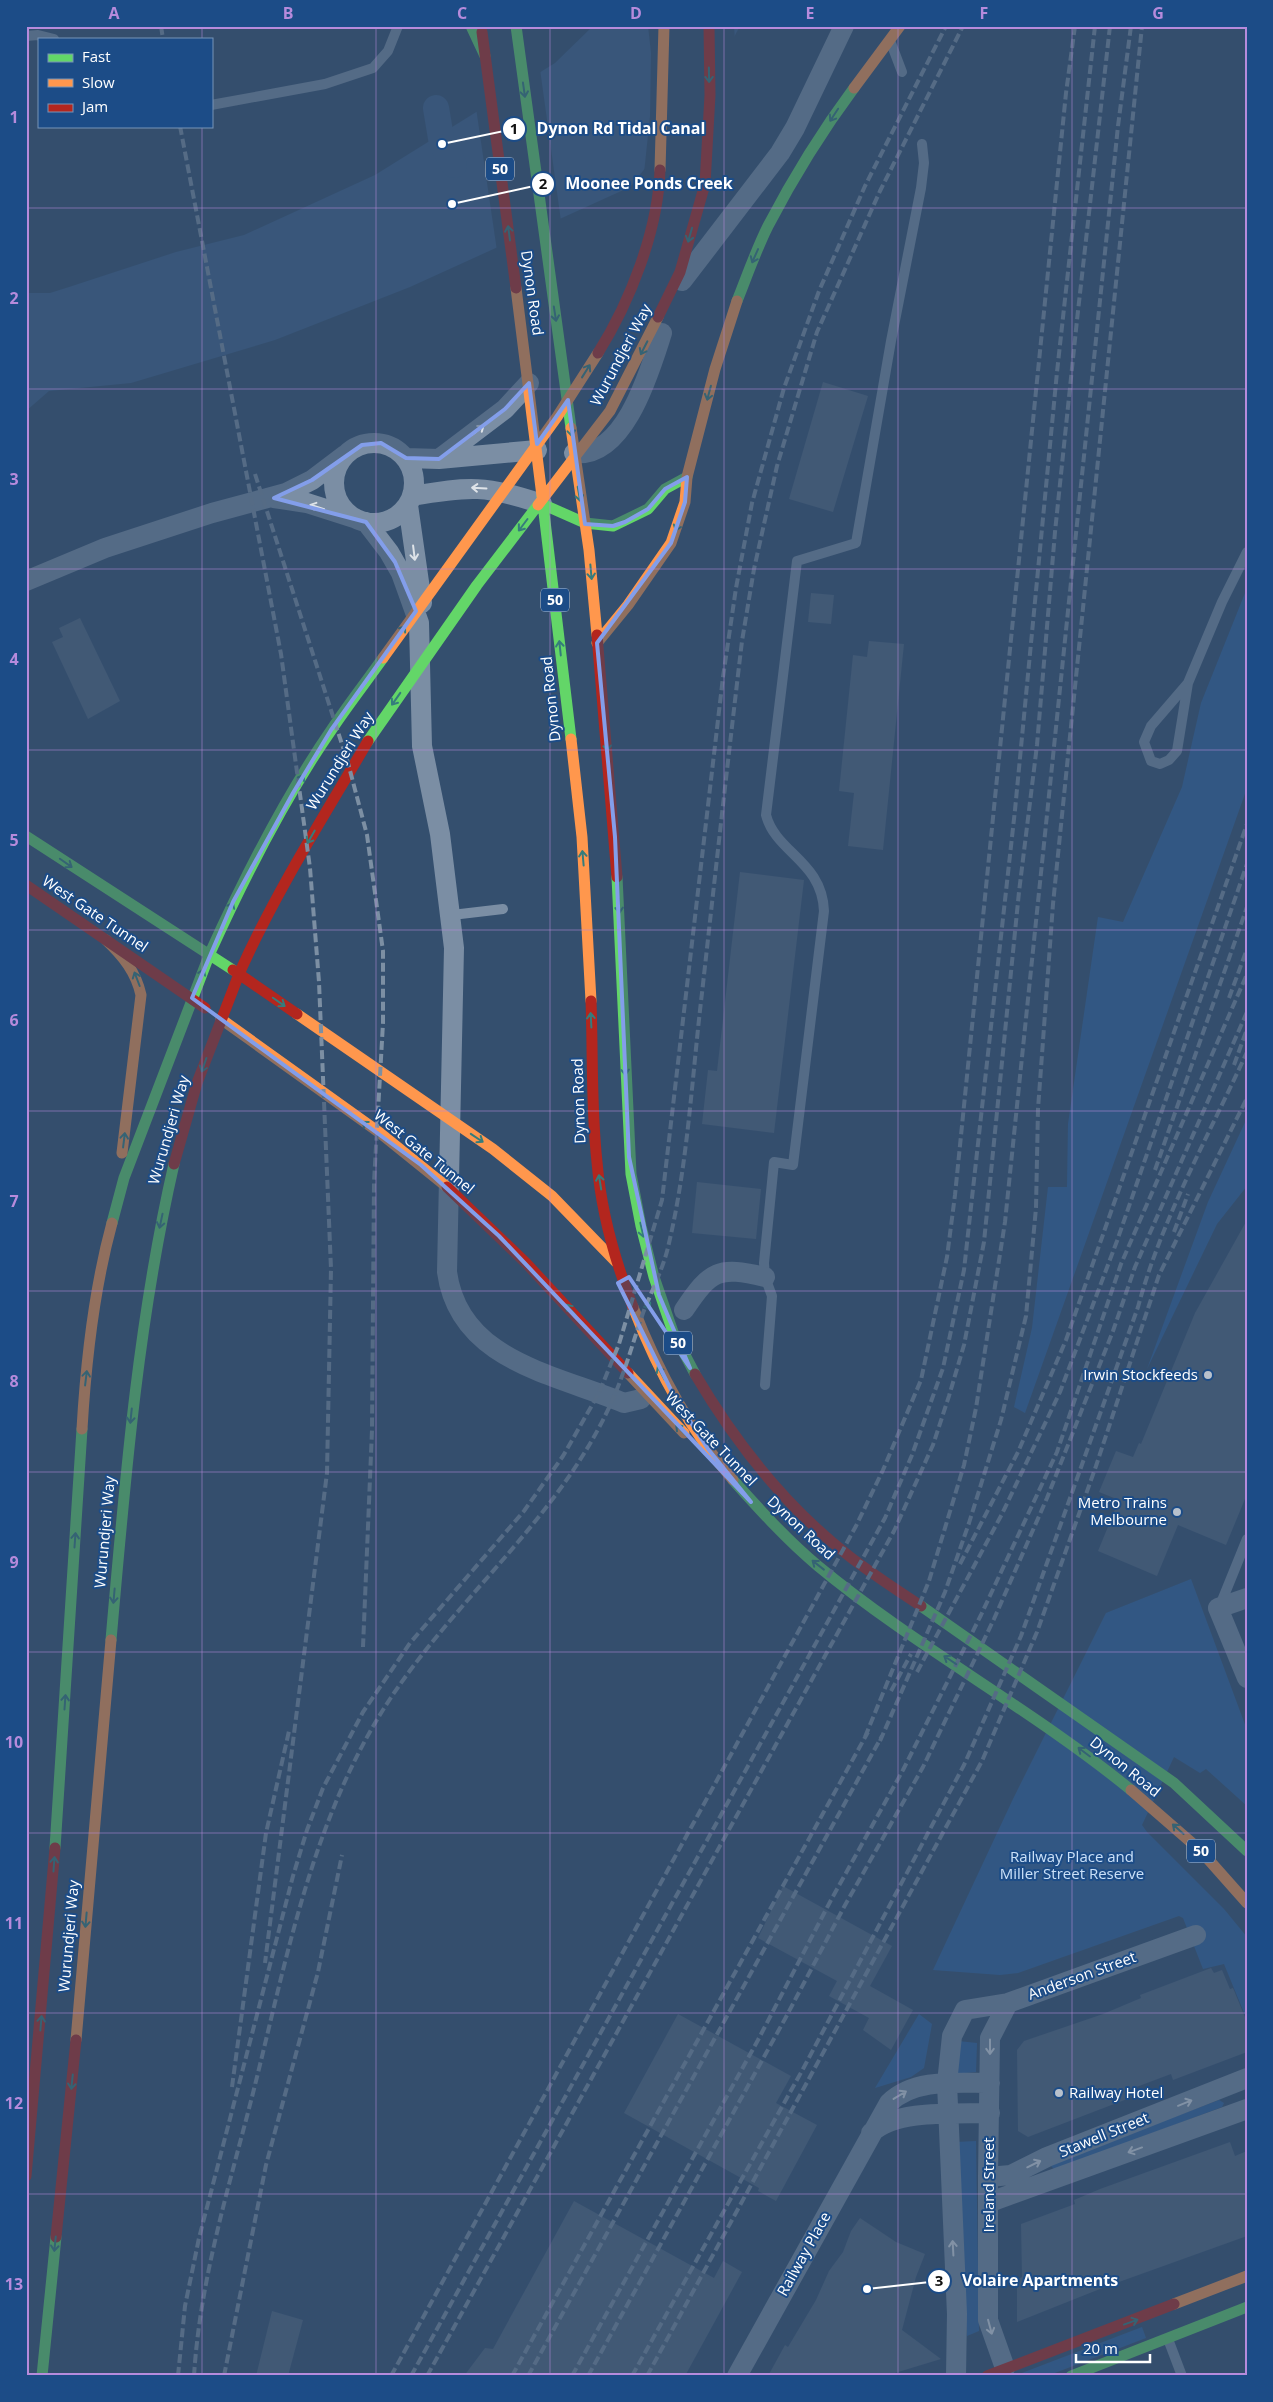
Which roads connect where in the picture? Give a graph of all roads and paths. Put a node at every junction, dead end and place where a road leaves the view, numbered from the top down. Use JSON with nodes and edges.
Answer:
{"nodes":[{"id":1,"x":398,"y":26,"type":"edge"},
{"id":2,"x":471,"y":26,"type":"edge"},
{"id":3,"x":481,"y":26,"type":"edge"},
{"id":4,"x":516,"y":26,"type":"edge"},
{"id":5,"x":664,"y":26,"type":"edge"},
{"id":6,"x":709,"y":26,"type":"edge"},
{"id":7,"x":844,"y":26,"type":"edge"},
{"id":8,"x":900,"y":26,"type":"edge"},
{"id":9,"x":886,"y":30,"type":"dead end"},
{"id":10,"x":26,"y":36,"type":"edge"},
{"id":11,"x":50,"y":38,"type":"edge"},
{"id":12,"x":485,"y":56,"type":"junction"},
{"id":13,"x":902,"y":72,"type":"dead end"},
{"id":14,"x":212,"y":105,"type":"edge"},
{"id":15,"x":922,"y":144,"type":"dead end"},
{"id":16,"x":529,"y":383,"type":"junction"},
{"id":17,"x":544,"y":450,"type":"junction"},
{"id":18,"x":569,"y":453,"type":"junction"},
{"id":19,"x":345,"y":455,"type":"junction"},
{"id":20,"x":406,"y":458,"type":"junction"},
{"id":21,"x":439,"y":459,"type":"junction"},
{"id":22,"x":686,"y":477,"type":"junction"},
{"id":23,"x":274,"y":498,"type":"junction"},
{"id":24,"x":410,"y":501,"type":"junction"},
{"id":25,"x":542,"y":504,"type":"junction"},
{"id":26,"x":362,"y":521,"type":"junction"},
{"id":27,"x":585,"y":524,"type":"junction"},
{"id":28,"x":1247,"y":552,"type":"edge"},
{"id":29,"x":26,"y":581,"type":"edge"},
{"id":30,"x":421,"y":635,"type":"junction"},
{"id":31,"x":597,"y":643,"type":"junction"},
{"id":32,"x":1188,"y":683,"type":"junction"},
{"id":33,"x":26,"y":836,"type":"edge"},
{"id":34,"x":26,"y":885,"type":"edge"},
{"id":35,"x":504,"y":909,"type":"dead end"},
{"id":36,"x":452,"y":915,"type":"junction"},
{"id":37,"x":106,"y":940,"type":"junction"},
{"id":38,"x":210,"y":953,"type":"junction"},
{"id":39,"x":239,"y":974,"type":"junction"},
{"id":40,"x":192,"y":998,"type":"junction"},
{"id":41,"x":221,"y":1019,"type":"junction"},
{"id":42,"x":115,"y":1206,"type":"junction"},
{"id":43,"x":618,"y":1264,"type":"junction"},
{"id":44,"x":765,"y":1278,"type":"junction"},
{"id":45,"x":641,"y":1296,"type":"dead end"},
{"id":46,"x":684,"y":1310,"type":"dead end"},
{"id":47,"x":657,"y":1318,"type":"dead end"},
{"id":48,"x":690,"y":1368,"type":"junction"},
{"id":49,"x":764,"y":1385,"type":"dead end"},
{"id":50,"x":641,"y":1399,"type":"dead end"},
{"id":51,"x":752,"y":1502,"type":"junction"},
{"id":52,"x":1247,"y":1539,"type":"edge"},
{"id":53,"x":1247,"y":1598,"type":"edge"},
{"id":54,"x":1218,"y":1608,"type":"junction"},
{"id":55,"x":1247,"y":1678,"type":"edge"},
{"id":56,"x":1247,"y":1851,"type":"edge"},
{"id":57,"x":1247,"y":1903,"type":"edge"},
{"id":58,"x":1196,"y":1935,"type":"dead end"},
{"id":59,"x":1008,"y":2003,"type":"junction"},
{"id":60,"x":1247,"y":2078,"type":"edge"},
{"id":61,"x":947,"y":2083,"type":"junction"},
{"id":62,"x":990,"y":2083,"type":"junction"},
{"id":63,"x":1247,"y":2109,"type":"edge"},
{"id":64,"x":990,"y":2112,"type":"junction"},
{"id":65,"x":947,"y":2114,"type":"junction"},
{"id":66,"x":871,"y":2133,"type":"junction"},
{"id":67,"x":26,"y":2176,"type":"edge"},
{"id":68,"x":988,"y":2177,"type":"junction"},
{"id":69,"x":990,"y":2202,"type":"junction"},
{"id":70,"x":1247,"y":2276,"type":"edge"},
{"id":71,"x":1247,"y":2307,"type":"edge"},
{"id":72,"x":1163,"y":2324,"type":"junction"},
{"id":73,"x":996,"y":2372,"type":"edge"},
{"id":74,"x":42,"y":2376,"type":"edge"},
{"id":75,"x":738,"y":2376,"type":"edge"},
{"id":76,"x":956,"y":2376,"type":"edge"},
{"id":77,"x":1071,"y":2376,"type":"edge"},
{"id":78,"x":1182,"y":2376,"type":"edge"}],
"edges":[{"from":1,"to":14,"type":"lane"},
{"from":2,"to":12,"type":"main road"},
{"from":3,"to":12,"type":"main road","name":"Dynon Road","number":"50"},
{"from":4,"to":18,"type":"main road","name":"Dynon Road","number":"50","one_way":true},
{"from":38,"to":5,"type":"main road","name":"Wurundjeri Way","one_way":true},
{"from":6,"to":39,"type":"main road","name":"Wurundjeri Way","one_way":true},
{"from":7,"to":18,"type":"street"},
{"from":8,"to":22,"type":"main road","one_way":true},
{"from":9,"to":13,"type":"lane"},
{"from":10,"to":11,"type":"lane"},
{"from":16,"to":12,"type":"main road","name":"Dynon Road","number":"50","one_way":true},
{"from":15,"to":44,"type":"lane"},
{"from":16,"to":17,"type":"main road","name":"Dynon Road","number":"50"},
{"from":21,"to":16,"type":"street","one_way":true},
{"from":17,"to":21,"type":"street"},
{"from":17,"to":25,"type":"main road","name":"Dynon Road","number":"50"},
{"from":18,"to":27,"type":"main road","name":"Dynon Road","number":"50","one_way":true},
{"from":19,"to":20,"type":"street"},
{"from":19,"to":23,"type":"street"},
{"from":19,"to":26,"type":"street"},
{"from":20,"to":21,"type":"street"},
{"from":20,"to":24,"type":"street"},
{"from":22,"to":27,"type":"main road"},
{"from":22,"to":31,"type":"main road","one_way":true},
{"from":26,"to":23,"type":"street","one_way":true},
{"from":23,"to":29,"type":"street"},
{"from":25,"to":24,"type":"street","one_way":true},
{"from":24,"to":26,"type":"street"},
{"from":24,"to":30,"type":"street","one_way":true},
{"from":25,"to":27,"type":"main road"},
{"from":43,"to":25,"type":"main road","name":"Dynon Road","number":"50","one_way":true},
{"from":26,"to":30,"type":"street"},
{"from":27,"to":31,"type":"main road","name":"Dynon Road","number":"50","one_way":true},
{"from":28,"to":32,"type":"lane"},
{"from":30,"to":36,"type":"street"},
{"from":31,"to":48,"type":"main road","name":"Dynon Road","number":"50","one_way":true},
{"from":32,"to":32,"type":"lane"},
{"from":33,"to":38,"type":"main road","name":"West Gate Tunnel","one_way":true},
{"from":34,"to":37,"type":"main road","name":"West Gate Tunnel"},
{"from":35,"to":36,"type":"lane"},
{"from":36,"to":50,"type":"street"},
{"from":37,"to":40,"type":"main road","name":"West Gate Tunnel"},
{"from":42,"to":37,"type":"main road","one_way":true},
{"from":38,"to":39,"type":"main road","name":"West Gate Tunnel"},
{"from":40,"to":38,"type":"main road","name":"Wurundjeri Way","one_way":true},
{"from":39,"to":41,"type":"main road","name":"Wurundjeri Way"},
{"from":39,"to":43,"type":"main road","name":"West Gate Tunnel","one_way":true},
{"from":40,"to":41,"type":"main road","name":"West Gate Tunnel"},
{"from":40,"to":42,"type":"main road","name":"Wurundjeri Way"},
{"from":51,"to":41,"type":"main road","name":"West Gate Tunnel","one_way":true},
{"from":41,"to":74,"type":"main road","name":"Wurundjeri Way","one_way":true},
{"from":67,"to":42,"type":"main road","name":"Wurundjeri Way","one_way":true},
{"from":43,"to":45,"type":"main road","name":"West Gate Tunnel","one_way":true},
{"from":51,"to":43,"type":"main road","name":"Dynon Road","number":"50","one_way":true},
{"from":44,"to":46,"type":"street"},
{"from":44,"to":49,"type":"lane"},
{"from":47,"to":48,"type":"main road"},
{"from":48,"to":56,"type":"main road","name":"Dynon Road","number":"50"},
{"from":57,"to":51,"type":"main road","name":"Dynon Road","number":"50","one_way":true},
{"from":52,"to":54,"type":"lane"},
{"from":53,"to":54,"type":"street"},
{"from":54,"to":55,"type":"street"},
{"from":58,"to":59,"type":"street","name":"Anderson Street"},
{"from":59,"to":61,"type":"street","name":"Anderson Street"},
{"from":59,"to":62,"type":"street","name":"Ireland Street","one_way":true},
{"from":68,"to":60,"type":"street","name":"Stawell Street","one_way":true},
{"from":61,"to":62,"type":"street","name":"Railway Place"},
{"from":61,"to":65,"type":"street"},
{"from":66,"to":61,"type":"street","name":"Railway Place","one_way":true},
{"from":62,"to":64,"type":"street","name":"Ireland Street"},
{"from":63,"to":69,"type":"street","name":"Stawell Street","one_way":true},
{"from":64,"to":65,"type":"street"},
{"from":64,"to":68,"type":"street","name":"Ireland Street"},
{"from":65,"to":66,"type":"street"},
{"from":76,"to":65,"type":"street","one_way":true},
{"from":66,"to":75,"type":"street","name":"Railway Place"},
{"from":68,"to":69,"type":"street","name":"Ireland Street"},
{"from":69,"to":73,"type":"street","name":"Ireland Street","one_way":true},
{"from":70,"to":72,"type":"main road"},
{"from":71,"to":72,"type":"main road"},
{"from":73,"to":72,"type":"main road","one_way":true},
{"from":72,"to":77,"type":"main road"},
{"from":72,"to":78,"type":"lane"}]}
